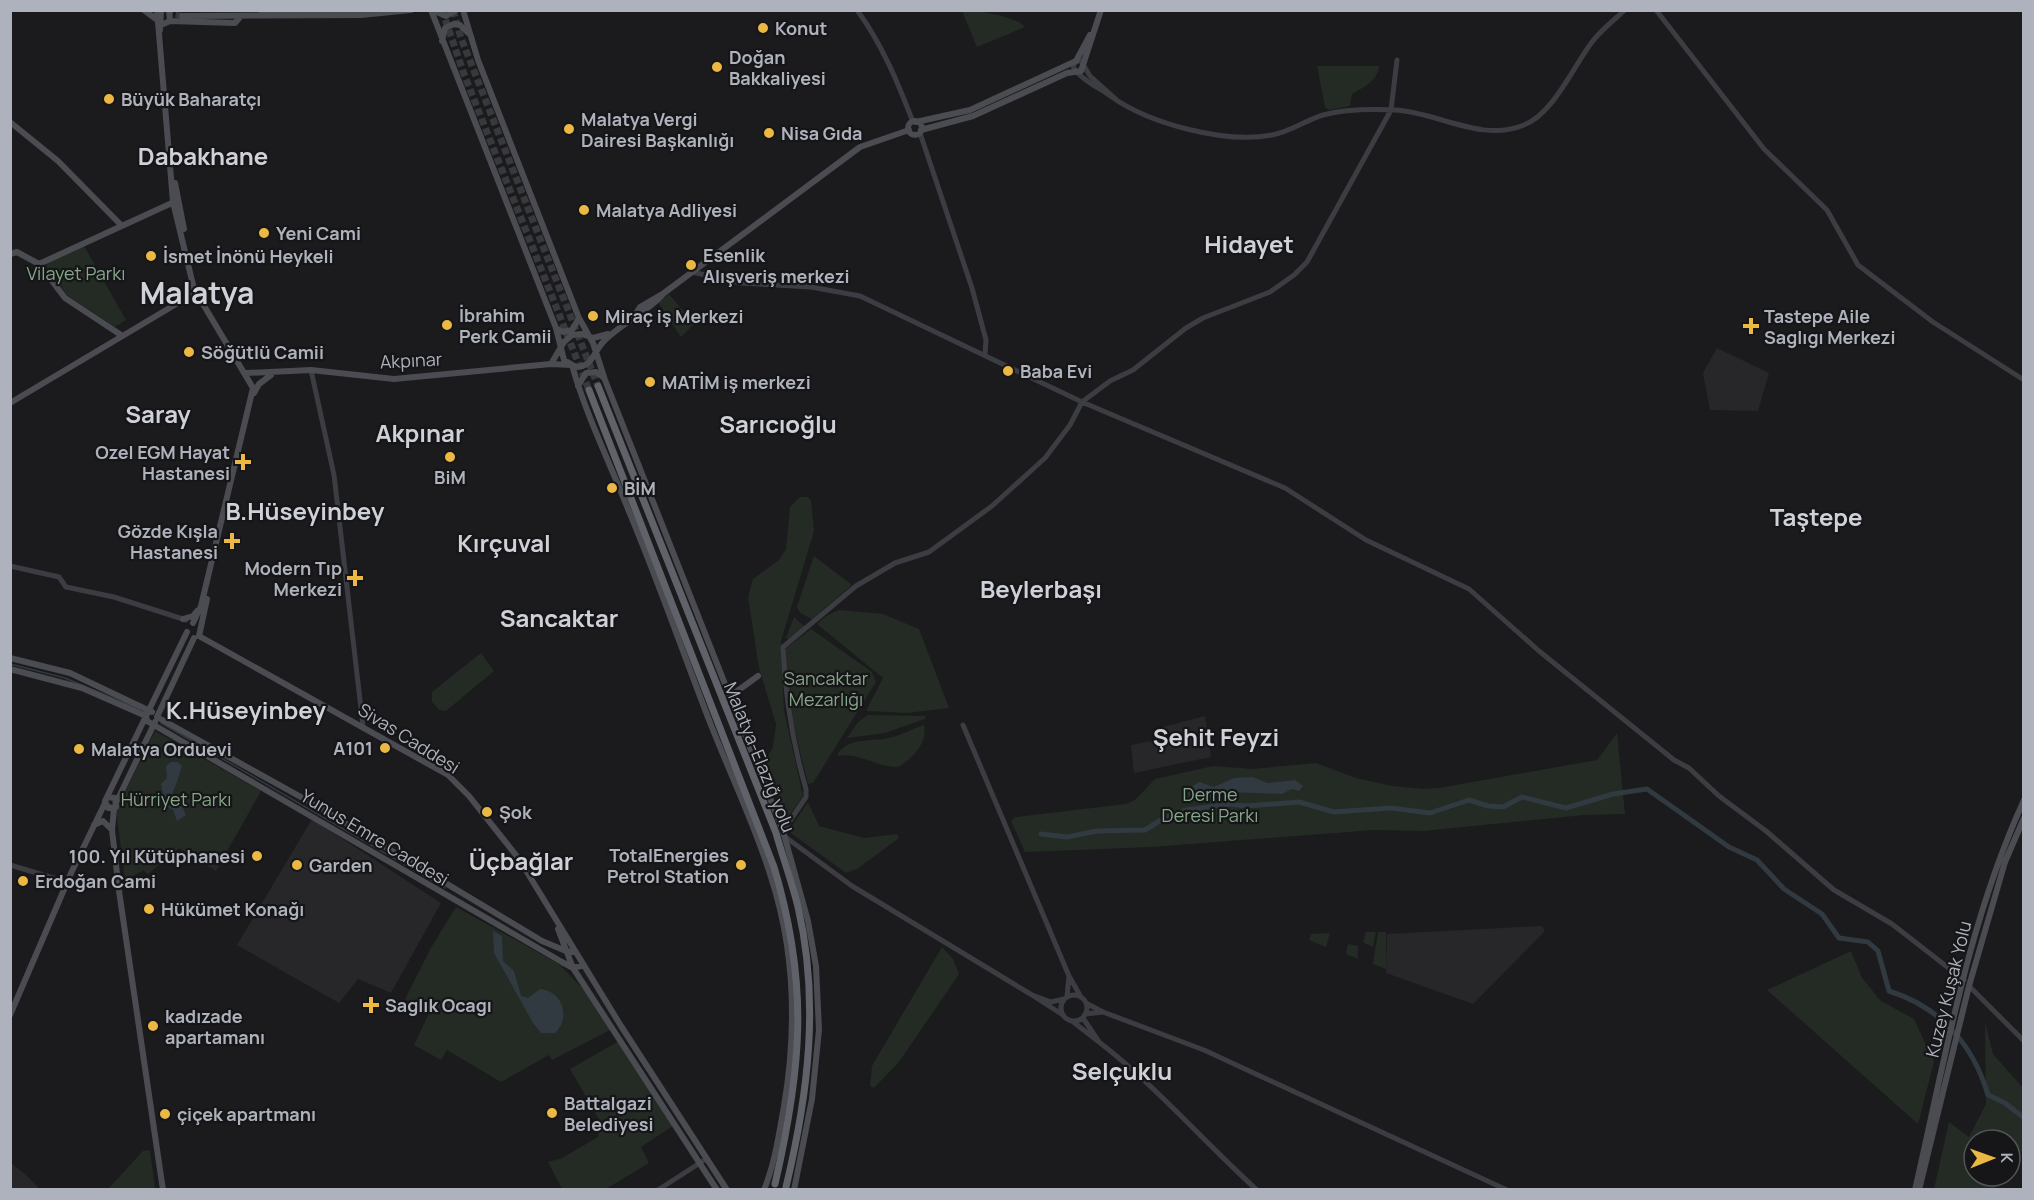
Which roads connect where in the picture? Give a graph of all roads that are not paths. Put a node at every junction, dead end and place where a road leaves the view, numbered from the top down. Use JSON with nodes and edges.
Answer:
{"nodes":[{"id":1,"x":144,"y":10,"type":"edge"},
{"id":2,"x":157,"y":10,"type":"edge"},
{"id":3,"x":161,"y":10,"type":"edge"},
{"id":4,"x":169,"y":10,"type":"edge"},
{"id":5,"x":360,"y":10,"type":"edge"},
{"id":6,"x":411,"y":10,"type":"edge"},
{"id":7,"x":431,"y":10,"type":"edge"},
{"id":8,"x":456,"y":10,"type":"edge"},
{"id":9,"x":463,"y":10,"type":"edge"},
{"id":10,"x":857,"y":10,"type":"edge"},
{"id":11,"x":1101,"y":10,"type":"edge"},
{"id":12,"x":1625,"y":10,"type":"edge"},
{"id":13,"x":1656,"y":10,"type":"edge"},
{"id":14,"x":239,"y":14,"type":"edge"},
{"id":15,"x":156,"y":19,"type":"junction"},
{"id":16,"x":170,"y":21,"type":"junction"},
{"id":17,"x":1096,"y":24,"type":"junction"},
{"id":18,"x":161,"y":26,"type":"junction"},
{"id":19,"x":470,"y":36,"type":"junction"},
{"id":20,"x":441,"y":42,"type":"junction"},
{"id":21,"x":1397,"y":60,"type":"dead end"},
{"id":22,"x":1076,"y":61,"type":"junction"},
{"id":23,"x":1084,"y":66,"type":"junction"},
{"id":24,"x":1075,"y":70,"type":"junction"},
{"id":25,"x":1119,"y":102,"type":"junction"},
{"id":26,"x":1390,"y":110,"type":"junction"},
{"id":27,"x":10,"y":122,"type":"edge"},
{"id":28,"x":915,"y":122,"type":"junction"},
{"id":29,"x":909,"y":130,"type":"junction"},
{"id":30,"x":921,"y":132,"type":"junction"},
{"id":31,"x":175,"y":202,"type":"junction"},
{"id":32,"x":121,"y":225,"type":"junction"},
{"id":33,"x":10,"y":254,"type":"edge"},
{"id":34,"x":39,"y":264,"type":"junction"},
{"id":35,"x":692,"y":272,"type":"junction"},
{"id":36,"x":196,"y":290,"type":"junction"},
{"id":37,"x":579,"y":318,"type":"junction"},
{"id":38,"x":556,"y":328,"type":"junction"},
{"id":39,"x":615,"y":331,"type":"junction"},
{"id":40,"x":120,"y":335,"type":"junction"},
{"id":41,"x":587,"y":336,"type":"junction"},
{"id":42,"x":562,"y":346,"type":"junction"},
{"id":43,"x":595,"y":351,"type":"junction"},
{"id":44,"x":986,"y":354,"type":"junction"},
{"id":45,"x":550,"y":364,"type":"junction"},
{"id":46,"x":572,"y":365,"type":"junction"},
{"id":47,"x":311,"y":370,"type":"junction"},
{"id":48,"x":246,"y":373,"type":"junction"},
{"id":49,"x":273,"y":373,"type":"junction"},
{"id":50,"x":605,"y":380,"type":"junction"},
{"id":51,"x":2024,"y":380,"type":"edge"},
{"id":52,"x":598,"y":386,"type":"tunnel mouth"},
{"id":53,"x":578,"y":388,"type":"junction"},
{"id":54,"x":254,"y":389,"type":"junction"},
{"id":55,"x":589,"y":390,"type":"tunnel mouth"},
{"id":56,"x":10,"y":402,"type":"edge"},
{"id":57,"x":1082,"y":402,"type":"junction"},
{"id":58,"x":10,"y":566,"type":"edge"},
{"id":59,"x":201,"y":606,"type":"junction"},
{"id":60,"x":183,"y":619,"type":"junction"},
{"id":61,"x":193,"y":623,"type":"junction"},
{"id":62,"x":201,"y":627,"type":"junction"},
{"id":63,"x":187,"y":632,"type":"junction"},
{"id":64,"x":196,"y":637,"type":"junction"},
{"id":65,"x":10,"y":658,"type":"edge"},
{"id":66,"x":10,"y":669,"type":"edge"},
{"id":67,"x":758,"y":676,"type":"dead end"},
{"id":68,"x":723,"y":680,"type":"junction"},
{"id":69,"x":729,"y":697,"type":"junction"},
{"id":70,"x":725,"y":707,"type":"junction"},
{"id":71,"x":148,"y":714,"type":"junction"},
{"id":72,"x":155,"y":720,"type":"junction"},
{"id":73,"x":963,"y":725,"type":"dead end"},
{"id":74,"x":363,"y":726,"type":"junction"},
{"id":75,"x":106,"y":800,"type":"junction"},
{"id":76,"x":2024,"y":800,"type":"edge"},
{"id":77,"x":116,"y":805,"type":"junction"},
{"id":78,"x":2024,"y":818,"type":"edge"},
{"id":79,"x":94,"y":825,"type":"junction"},
{"id":80,"x":112,"y":830,"type":"junction"},
{"id":81,"x":784,"y":834,"type":"junction"},
{"id":82,"x":10,"y":865,"type":"edge"},
{"id":83,"x":67,"y":882,"type":"junction"},
{"id":84,"x":555,"y":920,"type":"junction"},
{"id":85,"x":566,"y":951,"type":"junction"},
{"id":86,"x":575,"y":952,"type":"junction"},
{"id":87,"x":584,"y":965,"type":"junction"},
{"id":88,"x":573,"y":968,"type":"junction"},
{"id":89,"x":1069,"y":976,"type":"junction"},
{"id":90,"x":1964,"y":980,"type":"junction"},
{"id":91,"x":1969,"y":986,"type":"junction"},
{"id":92,"x":1032,"y":994,"type":"junction"},
{"id":93,"x":1066,"y":997,"type":"junction"},
{"id":94,"x":1081,"y":997,"type":"junction"},
{"id":95,"x":1086,"y":1003,"type":"junction"},
{"id":96,"x":1103,"y":1012,"type":"junction"},
{"id":97,"x":10,"y":1015,"type":"edge"},
{"id":98,"x":1063,"y":1015,"type":"junction"},
{"id":99,"x":1084,"y":1016,"type":"junction"},
{"id":100,"x":1957,"y":1019,"type":"junction"},
{"id":101,"x":1072,"y":1021,"type":"junction"},
{"id":102,"x":2024,"y":1041,"type":"edge"},
{"id":103,"x":1099,"y":1042,"type":"junction"},
{"id":104,"x":703,"y":1161,"type":"junction"},
{"id":105,"x":775,"y":1184,"type":"dead end"},
{"id":106,"x":790,"y":1188,"type":"edge"},
{"id":107,"x":764,"y":1189,"type":"edge"},
{"id":108,"x":163,"y":1190,"type":"edge"},
{"id":109,"x":658,"y":1190,"type":"edge"},
{"id":110,"x":717,"y":1190,"type":"edge"},
{"id":111,"x":727,"y":1190,"type":"edge"},
{"id":112,"x":1257,"y":1190,"type":"edge"},
{"id":113,"x":1507,"y":1190,"type":"edge"},
{"id":114,"x":1917,"y":1190,"type":"edge"}],
"edges":[{"from":1,"to":15,"type":"main road"},
{"from":2,"to":15,"type":"main road"},
{"from":3,"to":18,"type":"main road"},
{"from":4,"to":16,"type":"main road"},
{"from":5,"to":14,"type":"main road"},
{"from":6,"to":14,"type":"main road"},
{"from":7,"to":8,"type":"main road"},
{"from":7,"to":20,"type":"main road"},
{"from":9,"to":19,"type":"main road"},
{"from":10,"to":28,"type":"street"},
{"from":11,"to":17,"type":"main road"},
{"from":12,"to":26,"type":"street"},
{"from":13,"to":51,"type":"street"},
{"from":14,"to":14,"type":"main road"},
{"from":14,"to":16,"type":"main road"},
{"from":15,"to":31,"type":"main road"},
{"from":16,"to":18,"type":"main road"},
{"from":17,"to":22,"type":"main road"},
{"from":17,"to":23,"type":"main road"},
{"from":18,"to":31,"type":"main road"},
{"from":19,"to":20,"type":"main road"},
{"from":19,"to":37,"type":"main road"},
{"from":20,"to":38,"type":"main road"},
{"from":21,"to":26,"type":"street"},
{"from":22,"to":23,"type":"street"},
{"from":22,"to":24,"type":"street"},
{"from":22,"to":28,"type":"main road"},
{"from":23,"to":24,"type":"main road"},
{"from":23,"to":25,"type":"street"},
{"from":24,"to":25,"type":"street"},
{"from":24,"to":30,"type":"main road"},
{"from":25,"to":26,"type":"street"},
{"from":26,"to":57,"type":"street"},
{"from":27,"to":32,"type":"main road"},
{"from":28,"to":29,"type":"main road"},
{"from":28,"to":30,"type":"main road"},
{"from":29,"to":30,"type":"main road"},
{"from":29,"to":35,"type":"main road"},
{"from":30,"to":44,"type":"street"},
{"from":31,"to":32,"type":"main road"},
{"from":31,"to":36,"type":"main road"},
{"from":32,"to":34,"type":"main road"},
{"from":33,"to":34,"type":"main road"},
{"from":34,"to":40,"type":"main road"},
{"from":35,"to":39,"type":"main road"},
{"from":35,"to":44,"type":"street"},
{"from":36,"to":40,"type":"main road"},
{"from":36,"to":48,"type":"main road"},
{"from":36,"to":54,"type":"main road"},
{"from":37,"to":38,"type":"main road"},
{"from":37,"to":41,"type":"main road"},
{"from":38,"to":42,"type":"main road"},
{"from":39,"to":41,"type":"main road"},
{"from":39,"to":43,"type":"main road"},
{"from":40,"to":56,"type":"main road"},
{"from":41,"to":42,"type":"main road"},
{"from":41,"to":43,"type":"main road"},
{"from":42,"to":45,"type":"main road"},
{"from":42,"to":46,"type":"main road"},
{"from":43,"to":46,"type":"main road"},
{"from":43,"to":50,"type":"main road"},
{"from":44,"to":57,"type":"street"},
{"from":45,"to":46,"type":"main road","name":"Akpınar"},
{"from":45,"to":47,"type":"main road","name":"Akpınar"},
{"from":46,"to":53,"type":"main road"},
{"from":47,"to":49,"type":"main road","name":"Akpınar"},
{"from":47,"to":74,"type":"street"},
{"from":48,"to":49,"type":"main road","name":"Akpınar"},
{"from":48,"to":54,"type":"main road"},
{"from":49,"to":54,"type":"main road"},
{"from":50,"to":53,"type":"main road"},
{"from":50,"to":68,"type":"main road"},
{"from":52,"to":70,"type":"highway","name":"Malatya-Elazığ yolu"},
{"from":53,"to":107,"type":"main road"},
{"from":54,"to":59,"type":"main road"},
{"from":54,"to":62,"type":"main road"},
{"from":55,"to":105,"type":"highway"},
{"from":57,"to":81,"type":"street"},
{"from":57,"to":90,"type":"street"},
{"from":58,"to":60,"type":"street"},
{"from":59,"to":60,"type":"main road"},
{"from":59,"to":61,"type":"main road"},
{"from":60,"to":61,"type":"street"},
{"from":61,"to":62,"type":"main road"},
{"from":61,"to":63,"type":"main road"},
{"from":62,"to":64,"type":"main road"},
{"from":63,"to":64,"type":"main road","name":"Sivas Caddesi"},
{"from":63,"to":71,"type":"main road"},
{"from":64,"to":72,"type":"main road"},
{"from":64,"to":74,"type":"main road","name":"Sivas Caddesi"},
{"from":65,"to":71,"type":"main road"},
{"from":66,"to":71,"type":"main road"},
{"from":67,"to":69,"type":"main road"},
{"from":68,"to":69,"type":"main road"},
{"from":68,"to":70,"type":"main road"},
{"from":69,"to":81,"type":"main road"},
{"from":70,"to":106,"type":"highway","name":"Malatya-Elazığ yolu"},
{"from":71,"to":72,"type":"main road"},
{"from":71,"to":72,"type":"main road"},
{"from":71,"to":75,"type":"main road"},
{"from":72,"to":77,"type":"main road"},
{"from":72,"to":85,"type":"main road","name":"Yunus Emre Caddesi"},
{"from":72,"to":88,"type":"main road","name":"Yunus Emre Caddesi"},
{"from":73,"to":89,"type":"street"},
{"from":74,"to":84,"type":"main road","name":"Sivas Caddesi"},
{"from":75,"to":77,"type":"main road"},
{"from":75,"to":77,"type":"main road"},
{"from":75,"to":79,"type":"main road"},
{"from":76,"to":90,"type":"main road","name":"Kuzey Kuşak Yolu"},
{"from":77,"to":80,"type":"main road"},
{"from":78,"to":91,"type":"main road","name":"Kuzey Kuşak Yolu"},
{"from":79,"to":80,"type":"main road"},
{"from":79,"to":83,"type":"main road"},
{"from":80,"to":108,"type":"main road"},
{"from":81,"to":92,"type":"street"},
{"from":81,"to":106,"type":"main road"},
{"from":82,"to":83,"type":"street"},
{"from":83,"to":97,"type":"main road"},
{"from":84,"to":85,"type":"main road"},
{"from":84,"to":86,"type":"main road"},
{"from":85,"to":86,"type":"main road","name":"Yunus Emre Caddesi"},
{"from":85,"to":88,"type":"main road"},
{"from":86,"to":87,"type":"main road"},
{"from":87,"to":88,"type":"main road"},
{"from":87,"to":104,"type":"main road"},
{"from":88,"to":104,"type":"main road"},
{"from":89,"to":93,"type":"street"},
{"from":89,"to":94,"type":"street"},
{"from":90,"to":100,"type":"main road","name":"Kuzey Kuşak Yolu"},
{"from":91,"to":100,"type":"main road","name":"Kuzey Kuşak Yolu"},
{"from":91,"to":102,"type":"street"},
{"from":92,"to":93,"type":"street"},
{"from":92,"to":98,"type":"street"},
{"from":93,"to":94,"type":"street"},
{"from":93,"to":98,"type":"street"},
{"from":94,"to":95,"type":"street"},
{"from":95,"to":96,"type":"street"},
{"from":95,"to":99,"type":"street"},
{"from":96,"to":99,"type":"street"},
{"from":96,"to":113,"type":"street"},
{"from":98,"to":101,"type":"street"},
{"from":99,"to":101,"type":"street"},
{"from":99,"to":103,"type":"street"},
{"from":100,"to":114,"type":"main road","name":"Kuzey Kuşak Yolu"},
{"from":101,"to":103,"type":"street"},
{"from":103,"to":112,"type":"street"},
{"from":104,"to":109,"type":"street"},
{"from":104,"to":110,"type":"main road"},
{"from":104,"to":111,"type":"main road"}]}
